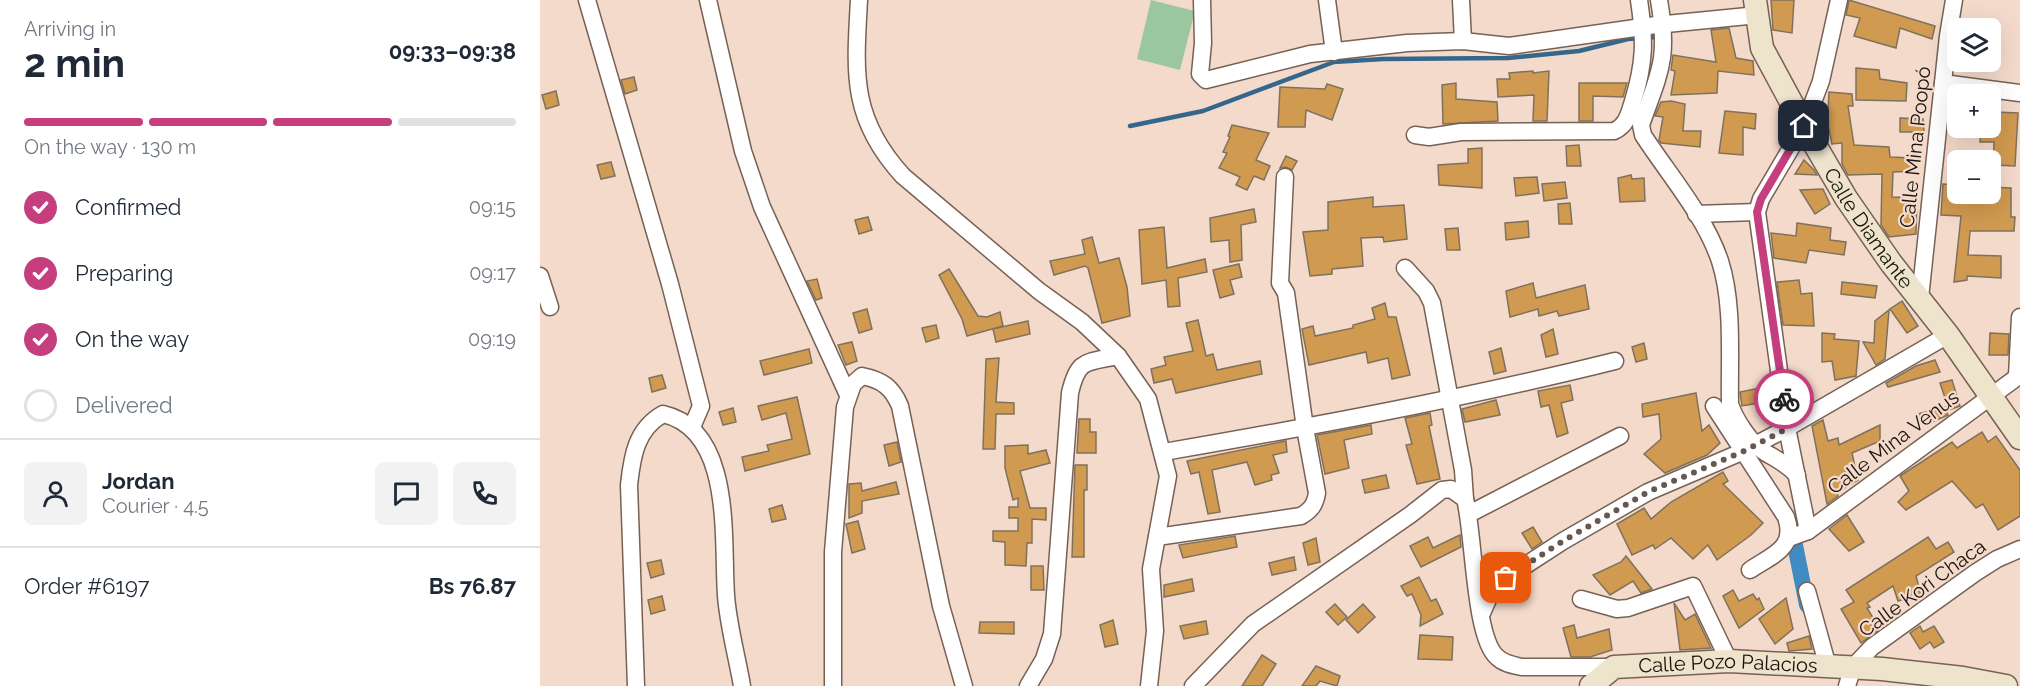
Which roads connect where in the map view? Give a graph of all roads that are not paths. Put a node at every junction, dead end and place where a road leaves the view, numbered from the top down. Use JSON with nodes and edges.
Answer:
{"nodes":[{"id":1,"x":587,"y":0,"type":"edge"},
{"id":2,"x":708,"y":0,"type":"edge"},
{"id":3,"x":859,"y":0,"type":"edge"},
{"id":4,"x":1202,"y":0,"type":"edge"},
{"id":5,"x":1327,"y":0,"type":"edge"},
{"id":6,"x":1461,"y":0,"type":"edge"},
{"id":7,"x":1639,"y":0,"type":"edge"},
{"id":8,"x":1659,"y":0,"type":"edge"},
{"id":9,"x":1839,"y":0,"type":"edge"},
{"id":10,"x":1954,"y":0,"type":"edge"},
{"id":11,"x":1756,"y":8,"type":"edge"},
{"id":12,"x":1663,"y":24,"type":"junction"},
{"id":13,"x":1643,"y":27,"type":"junction"},
{"id":14,"x":1463,"y":41,"type":"junction"},
{"id":15,"x":1334,"y":52,"type":"junction"},
{"id":16,"x":1943,"y":83,"type":"junction"},
{"id":17,"x":2020,"y":93,"type":"edge"},
{"id":18,"x":1804,"y":126,"type":"junction"},
{"id":19,"x":1415,"y":135,"type":"dead end"},
{"id":20,"x":1285,"y":177,"type":"dead end"},
{"id":21,"x":1757,"y":212,"type":"junction"},
{"id":22,"x":1696,"y":214,"type":"junction"},
{"id":23,"x":1405,"y":268,"type":"dead end"},
{"id":24,"x":540,"y":276,"type":"edge"},
{"id":25,"x":1920,"y":298,"type":"junction"},
{"id":26,"x":550,"y":307,"type":"dead end"},
{"id":27,"x":2020,"y":317,"type":"edge"},
{"id":28,"x":1948,"y":335,"type":"junction"},
{"id":29,"x":1118,"y":356,"type":"junction"},
{"id":30,"x":1615,"y":362,"type":"dead end"},
{"id":31,"x":2019,"y":375,"type":"edge"},
{"id":32,"x":848,"y":395,"type":"junction"},
{"id":33,"x":1990,"y":396,"type":"junction"},
{"id":34,"x":1448,"y":398,"type":"junction"},
{"id":35,"x":1714,"y":406,"type":"dead end"},
{"id":36,"x":692,"y":428,"type":"junction"},
{"id":37,"x":1305,"y":428,"type":"junction"},
{"id":38,"x":1788,"y":428,"type":"junction"},
{"id":39,"x":1620,"y":436,"type":"dead end"},
{"id":40,"x":2020,"y":438,"type":"edge"},
{"id":41,"x":1750,"y":448,"type":"junction"},
{"id":42,"x":1164,"y":452,"type":"junction"},
{"id":43,"x":1797,"y":475,"type":"junction"},
{"id":44,"x":1467,"y":506,"type":"junction"},
{"id":45,"x":1808,"y":531,"type":"junction"},
{"id":46,"x":1157,"y":537,"type":"junction"},
{"id":47,"x":1790,"y":538,"type":"junction"},
{"id":48,"x":2020,"y":549,"type":"edge"},
{"id":49,"x":1750,"y":570,"type":"dead end"},
{"id":50,"x":1807,"y":591,"type":"dead end"},
{"id":51,"x":1581,"y":599,"type":"dead end"},
{"id":52,"x":1481,"y":616,"type":"junction"},
{"id":53,"x":1729,"y":661,"type":"junction"},
{"id":54,"x":1614,"y":667,"type":"junction"},
{"id":55,"x":1828,"y":667,"type":"junction"},
{"id":56,"x":1850,"y":677,"type":"edge"},
{"id":57,"x":636,"y":686,"type":"edge"},
{"id":58,"x":742,"y":686,"type":"edge"},
{"id":59,"x":833,"y":686,"type":"edge"},
{"id":60,"x":964,"y":686,"type":"edge"},
{"id":61,"x":1028,"y":686,"type":"edge"},
{"id":62,"x":1149,"y":686,"type":"edge"},
{"id":63,"x":1193,"y":686,"type":"edge"},
{"id":64,"x":1591,"y":686,"type":"edge"},
{"id":65,"x":2006,"y":686,"type":"edge"}],
"edges":[{"from":1,"to":36,"type":"street"},
{"from":2,"to":32,"type":"street"},
{"from":3,"to":29,"type":"street"},
{"from":4,"to":15,"type":"street"},
{"from":5,"to":15,"type":"street"},
{"from":6,"to":14,"type":"street"},
{"from":7,"to":13,"type":"street"},
{"from":8,"to":12,"type":"street"},
{"from":9,"to":18,"type":"street"},
{"from":10,"to":16,"type":"street","name":"Calle Mina Poopó"},
{"from":11,"to":12,"type":"street"},
{"from":11,"to":18,"type":"street","name":"Calle Diamante"},
{"from":12,"to":13,"type":"street"},
{"from":12,"to":22,"type":"street"},
{"from":13,"to":14,"type":"street"},
{"from":13,"to":19,"type":"street"},
{"from":14,"to":15,"type":"street"},
{"from":16,"to":17,"type":"street"},
{"from":16,"to":25,"type":"street","name":"Calle Mina Poopó"},
{"from":18,"to":21,"type":"street"},
{"from":18,"to":25,"type":"street","name":"Calle Diamante"},
{"from":20,"to":37,"type":"street"},
{"from":21,"to":22,"type":"street"},
{"from":21,"to":38,"type":"street"},
{"from":22,"to":41,"type":"street"},
{"from":23,"to":34,"type":"street","name":"Calle Pozo Palacios"},
{"from":24,"to":26,"type":"street"},
{"from":25,"to":28,"type":"street","name":"Calle Diamante"},
{"from":27,"to":31,"type":"street"},
{"from":28,"to":33,"type":"street","name":"Calle Diamante"},
{"from":28,"to":38,"type":"street"},
{"from":29,"to":42,"type":"street"},
{"from":29,"to":61,"type":"street"},
{"from":30,"to":34,"type":"street"},
{"from":31,"to":33,"type":"street","name":"Calle Mina Venus"},
{"from":32,"to":59,"type":"street"},
{"from":32,"to":60,"type":"street"},
{"from":33,"to":40,"type":"street","name":"Calle Diamante"},
{"from":33,"to":45,"type":"street","name":"Calle Mina Venus"},
{"from":34,"to":37,"type":"street"},
{"from":34,"to":44,"type":"street","name":"Calle Pozo Palacios"},
{"from":35,"to":41,"type":"street"},
{"from":36,"to":57,"type":"street"},
{"from":36,"to":58,"type":"street"},
{"from":37,"to":42,"type":"street"},
{"from":37,"to":46,"type":"street"},
{"from":38,"to":41,"type":"street"},
{"from":38,"to":43,"type":"street"},
{"from":39,"to":44,"type":"street"},
{"from":41,"to":43,"type":"street"},
{"from":41,"to":47,"type":"street"},
{"from":41,"to":52,"type":"street"},
{"from":42,"to":46,"type":"street"},
{"from":43,"to":45,"type":"street"},
{"from":44,"to":52,"type":"street","name":"Calle Pozo Palacios"},
{"from":44,"to":63,"type":"street"},
{"from":45,"to":47,"type":"street","name":"Calle Mina Venus"},
{"from":46,"to":62,"type":"street"},
{"from":47,"to":49,"type":"street"},
{"from":48,"to":56,"type":"street","name":"Calle Kori Chaca"},
{"from":50,"to":55,"type":"street"},
{"from":51,"to":53,"type":"street"},
{"from":52,"to":54,"type":"street","name":"Calle Pozo Palacios"},
{"from":53,"to":54,"type":"street","name":"Calle Pozo Palacios"},
{"from":53,"to":55,"type":"street","name":"Calle Pozo Palacios"},
{"from":54,"to":64,"type":"street"},
{"from":55,"to":56,"type":"street","name":"Calle Pozo Palacios"},
{"from":56,"to":65,"type":"street","name":"Calle Pozo Palacios"}]}
